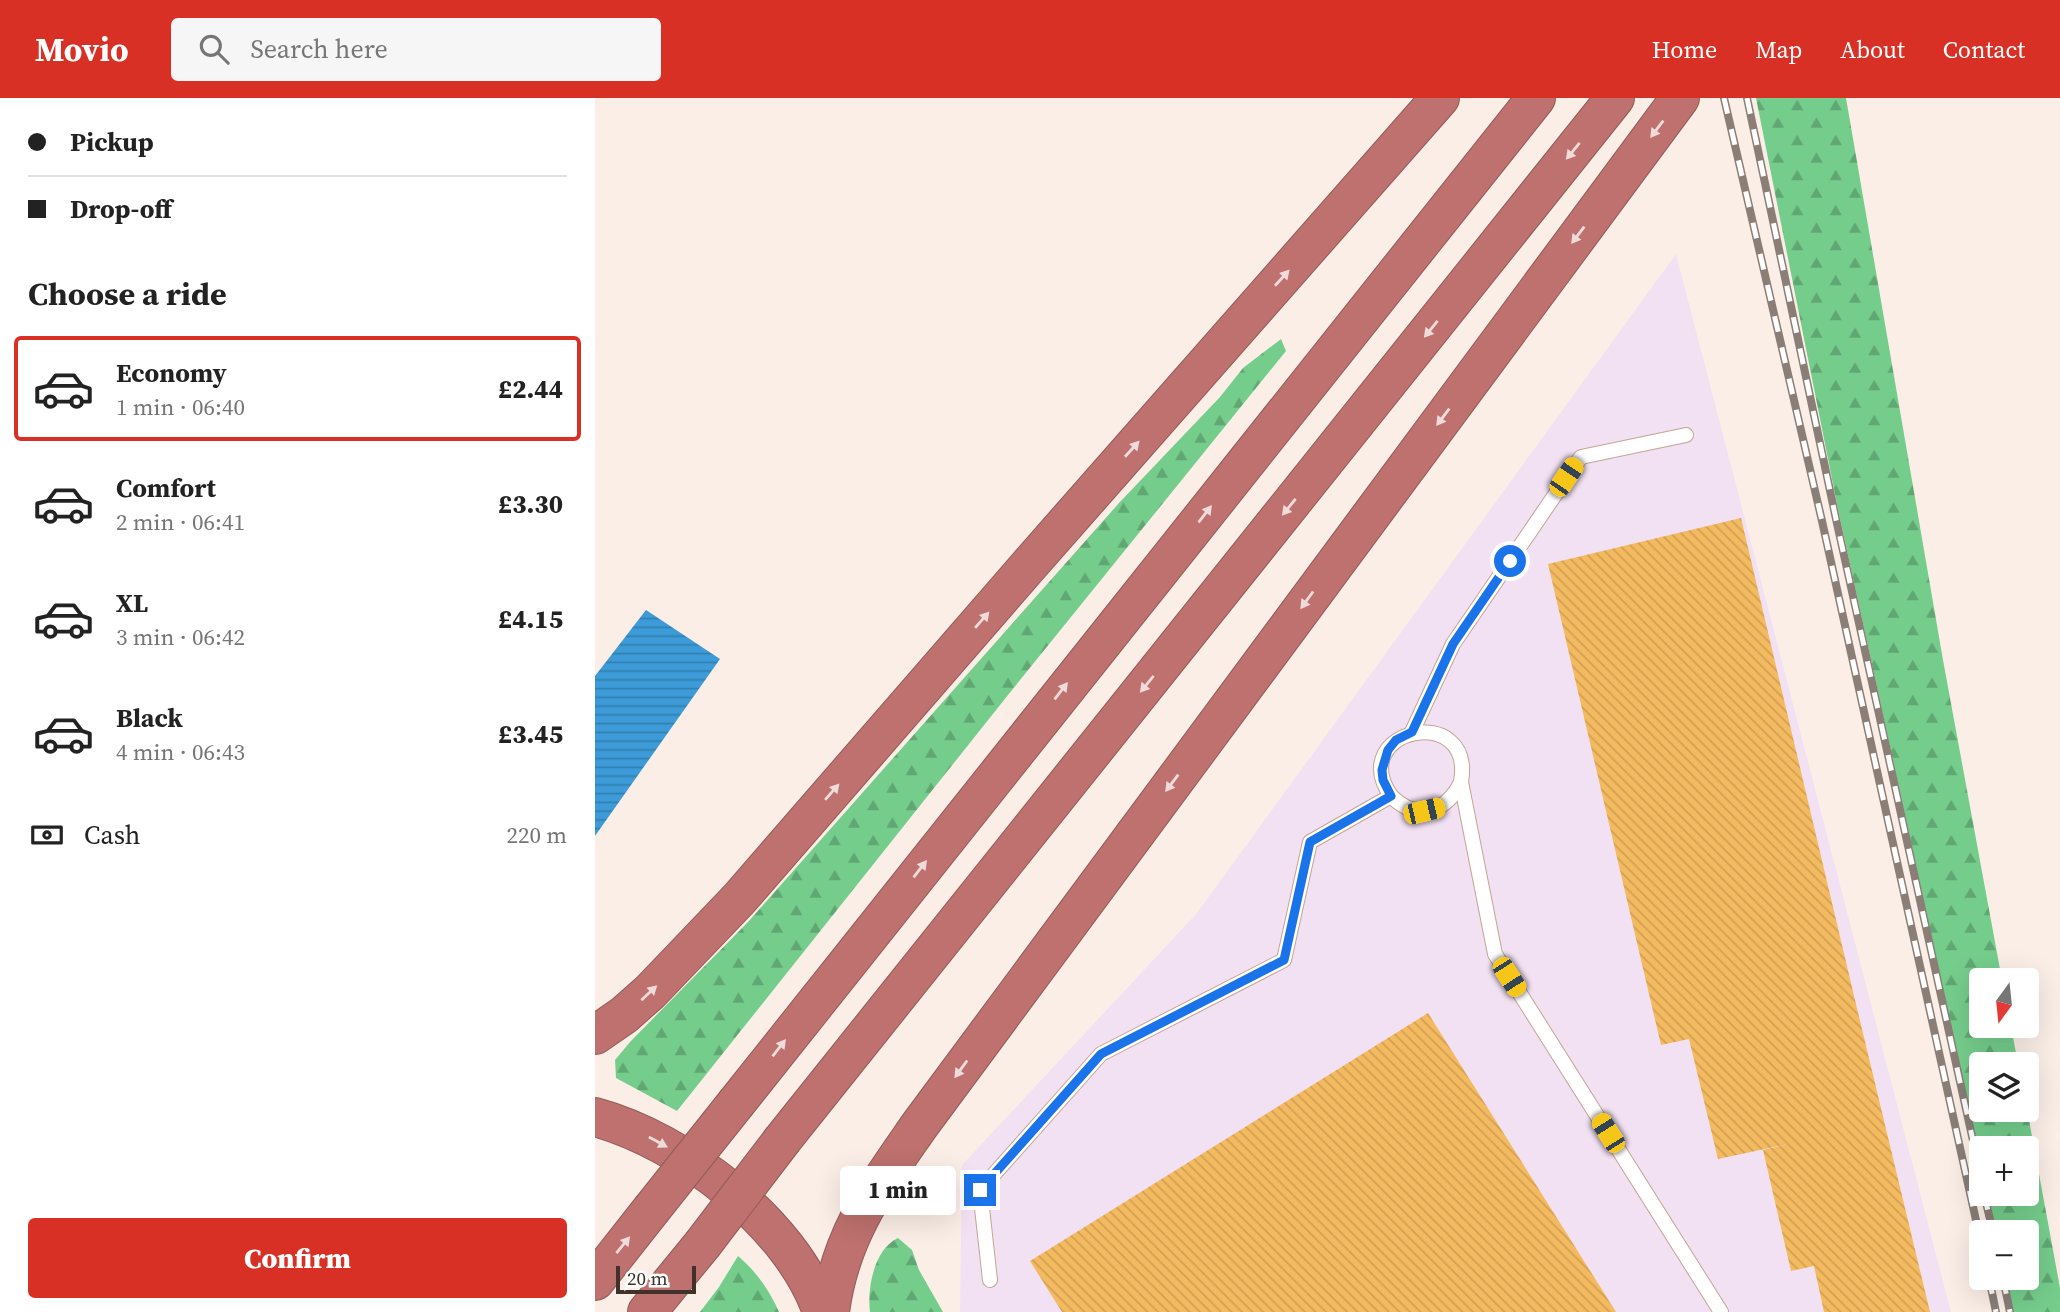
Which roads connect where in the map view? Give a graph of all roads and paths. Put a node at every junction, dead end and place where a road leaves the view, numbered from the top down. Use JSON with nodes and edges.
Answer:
{"nodes":[{"id":1,"x":1440,"y":98,"type":"edge"},
{"id":2,"x":1536,"y":98,"type":"edge"},
{"id":3,"x":1615,"y":98,"type":"edge"},
{"id":4,"x":1680,"y":98,"type":"edge"},
{"id":5,"x":1686,"y":435,"type":"dead end"},
{"id":6,"x":1412,"y":732,"type":"junction"},
{"id":7,"x":1461,"y":782,"type":"junction"},
{"id":8,"x":1391,"y":796,"type":"junction"},
{"id":9,"x":595,"y":1035,"type":"edge"},
{"id":10,"x":595,"y":1117,"type":"edge"},
{"id":11,"x":595,"y":1280,"type":"edge"},
{"id":12,"x":990,"y":1280,"type":"dead end"},
{"id":13,"x":647,"y":1312,"type":"edge"},
{"id":14,"x":822,"y":1312,"type":"edge"},
{"id":15,"x":830,"y":1312,"type":"edge"},
{"id":16,"x":1721,"y":1312,"type":"edge"}],
"edges":[{"from":9,"to":1,"type":"highway","one_way":true},
{"from":11,"to":2,"type":"highway","one_way":true,"bridge":true},
{"from":3,"to":13,"type":"highway","one_way":true,"bridge":true},
{"from":4,"to":15,"type":"highway","one_way":true},
{"from":5,"to":6,"type":"lane"},
{"from":6,"to":7,"type":"lane"},
{"from":6,"to":8,"type":"lane"},
{"from":7,"to":8,"type":"lane"},
{"from":7,"to":16,"type":"lane"},
{"from":8,"to":12,"type":"lane"},
{"from":10,"to":14,"type":"highway","one_way":true}]}
